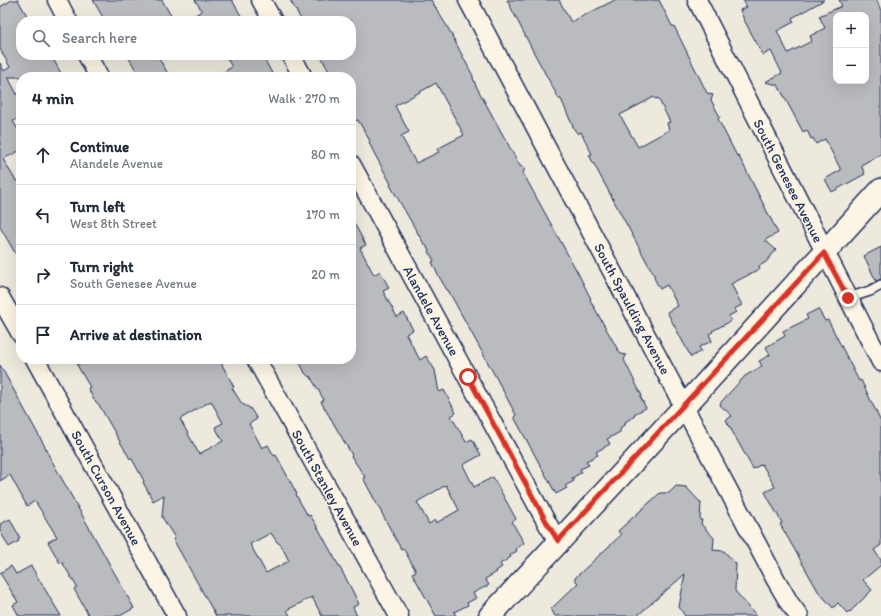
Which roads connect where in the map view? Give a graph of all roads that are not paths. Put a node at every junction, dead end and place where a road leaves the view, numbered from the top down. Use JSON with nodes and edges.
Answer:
{"nodes":[{"id":1,"x":57,"y":0,"type":"edge"},
{"id":2,"x":261,"y":0,"type":"edge"},
{"id":3,"x":468,"y":0,"type":"edge"},
{"id":4,"x":697,"y":0,"type":"edge"},
{"id":5,"x":65,"y":16,"type":"edge"},
{"id":6,"x":269,"y":16,"type":"edge"},
{"id":7,"x":90,"y":60,"type":"edge"},
{"id":8,"x":294,"y":60,"type":"edge"},
{"id":9,"x":96,"y":72,"type":"edge"},
{"id":10,"x":300,"y":72,"type":"edge"},
{"id":11,"x":356,"y":173,"type":"edge"},
{"id":12,"x":881,"y":190,"type":"edge"},
{"id":13,"x":824,"y":253,"type":"junction"},
{"id":14,"x":881,"y":285,"type":"edge"},
{"id":15,"x":0,"y":296,"type":"edge"},
{"id":16,"x":848,"y":298,"type":"junction"},
{"id":17,"x":16,"y":325,"type":"edge"},
{"id":18,"x":881,"y":362,"type":"edge"},
{"id":19,"x":38,"y":364,"type":"edge"},
{"id":20,"x":259,"y":364,"type":"edge"},
{"id":21,"x":684,"y":407,"type":"junction"},
{"id":22,"x":558,"y":541,"type":"junction"},
{"id":23,"x":178,"y":616,"type":"edge"},
{"id":24,"x":399,"y":616,"type":"edge"},
{"id":25,"x":490,"y":616,"type":"edge"},
{"id":26,"x":799,"y":616,"type":"edge"}],
"edges":[{"from":1,"to":5,"type":"street"},
{"from":2,"to":6,"type":"street"},
{"from":3,"to":21,"type":"street","name":"South Spaulding Avenue"},
{"from":4,"to":13,"type":"street","name":"South Genesee Avenue"},
{"from":7,"to":9,"type":"street"},
{"from":8,"to":10,"type":"street"},
{"from":11,"to":22,"type":"street","name":"Alandele Avenue"},
{"from":12,"to":13,"type":"street"},
{"from":13,"to":16,"type":"street","name":"South Genesee Avenue"},
{"from":13,"to":21,"type":"street"},
{"from":14,"to":16,"type":"lane"},
{"from":15,"to":17,"type":"street"},
{"from":16,"to":18,"type":"street","name":"South Genesee Avenue"},
{"from":19,"to":23,"type":"street","name":"South Curson Avenue"},
{"from":20,"to":24,"type":"street","name":"South Stanley Avenue"},
{"from":21,"to":22,"type":"street"},
{"from":21,"to":26,"type":"street","name":"South Spaulding Avenue"},
{"from":22,"to":25,"type":"street"}]}
